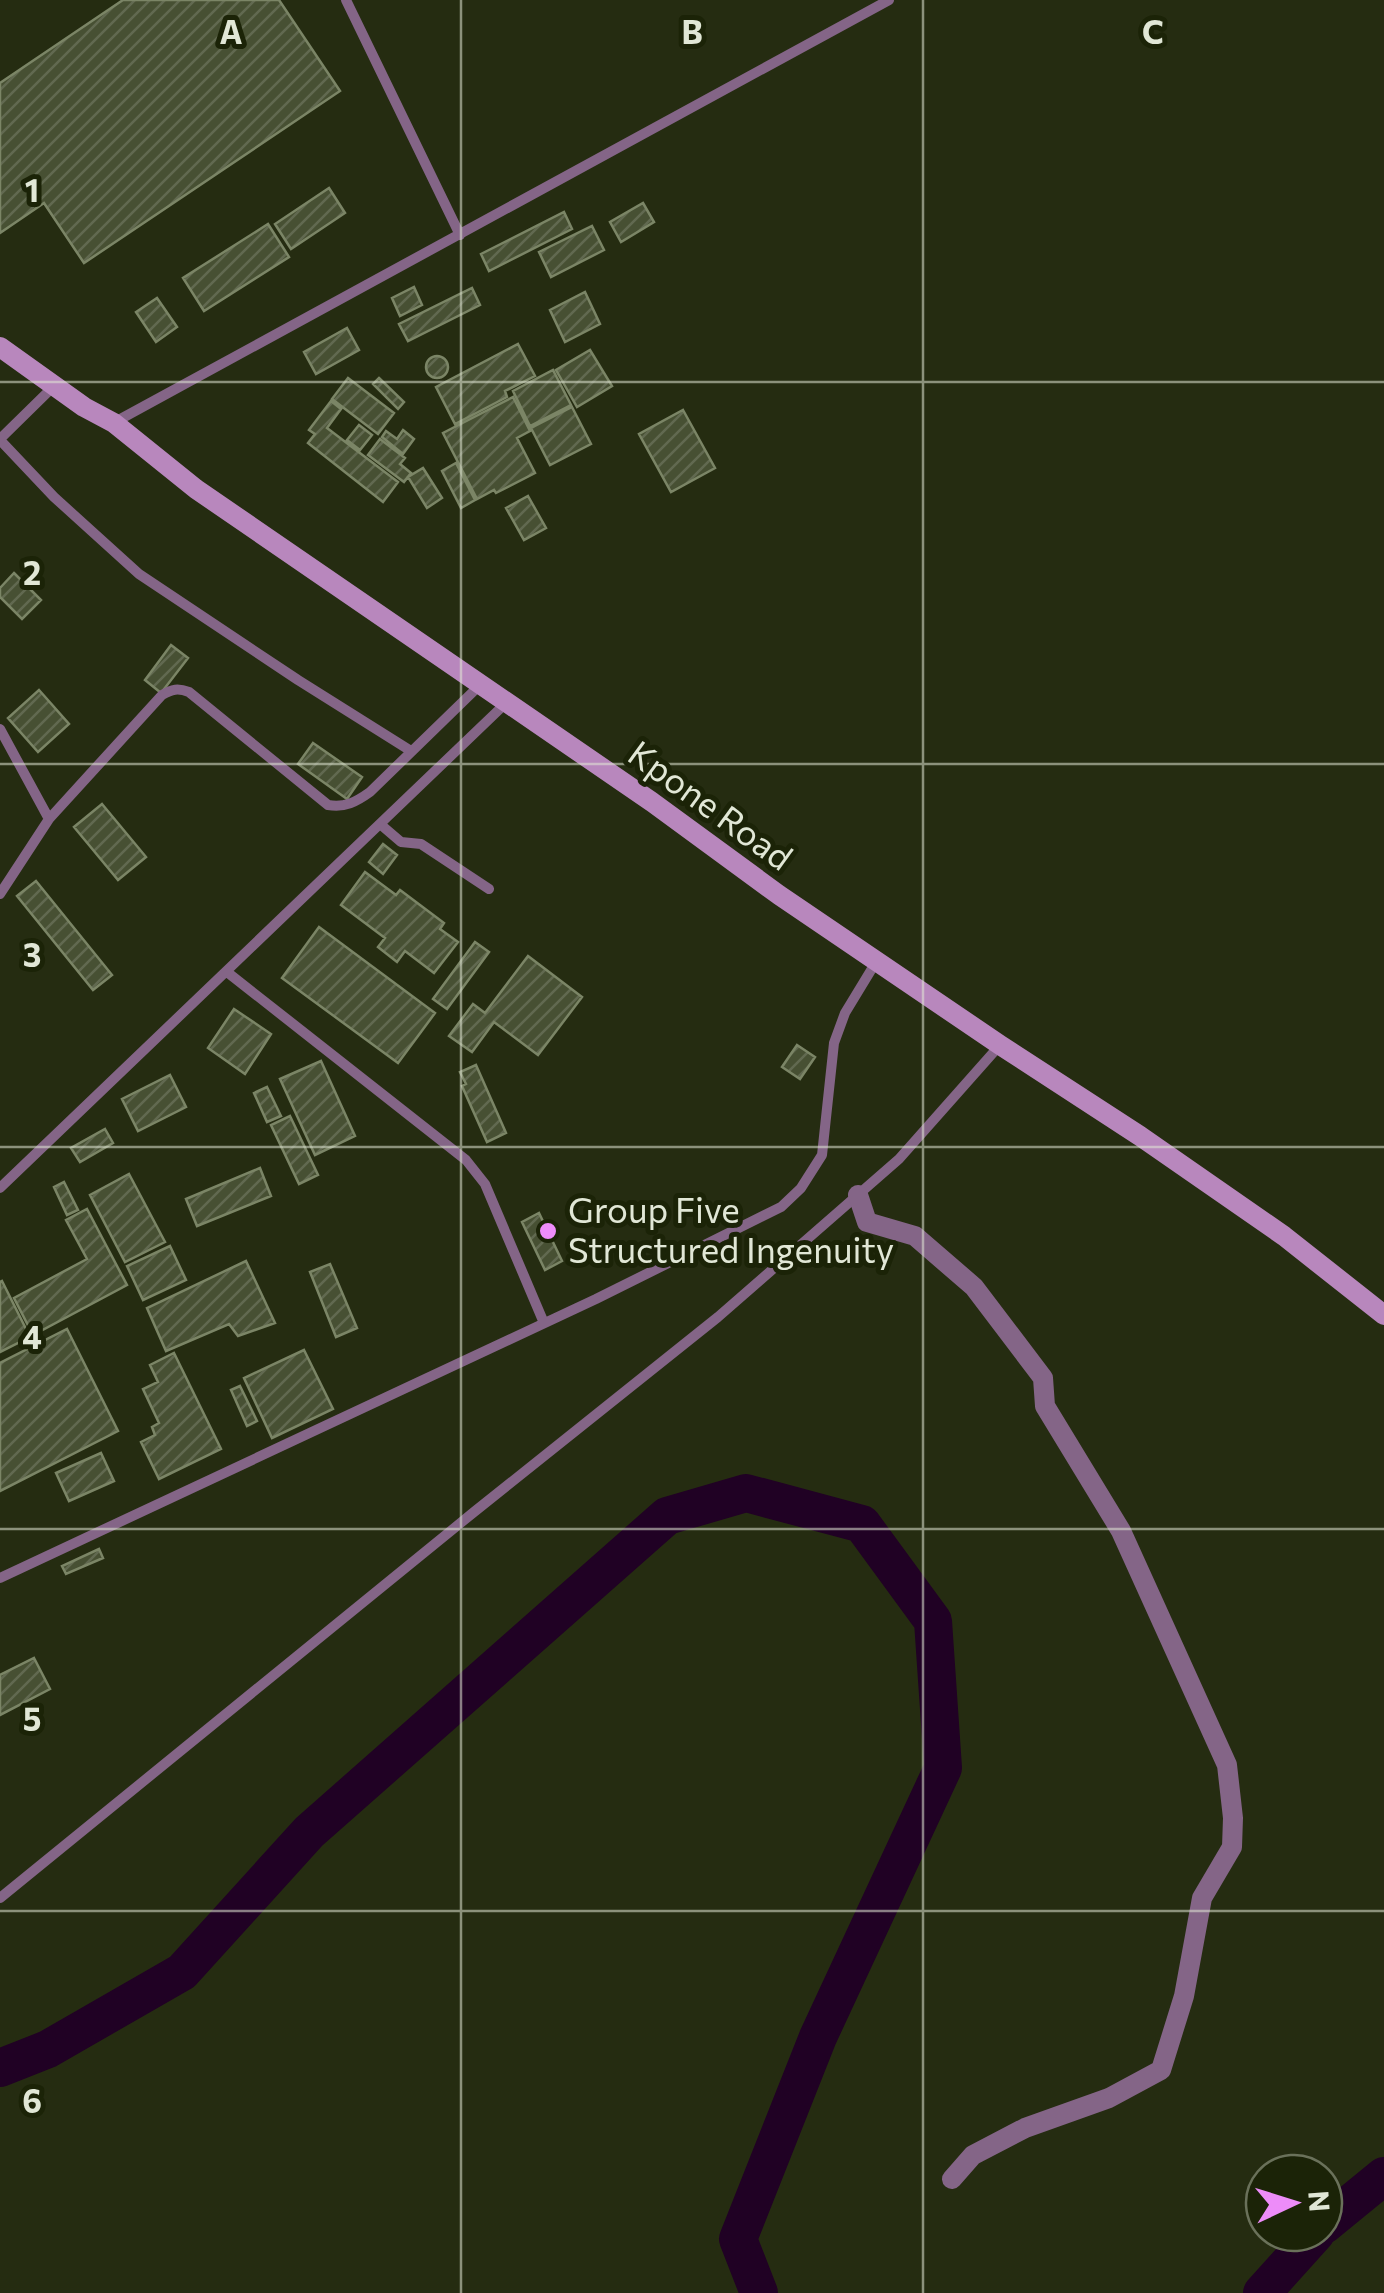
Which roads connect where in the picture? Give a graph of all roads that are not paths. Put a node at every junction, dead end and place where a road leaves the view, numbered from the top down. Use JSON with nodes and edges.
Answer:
{"nodes":[{"id":1,"x":346,"y":0,"type":"edge"},
{"id":2,"x":889,"y":0,"type":"edge"},
{"id":3,"x":460,"y":235,"type":"junction"},
{"id":4,"x":0,"y":347,"type":"edge"},
{"id":5,"x":54,"y":385,"type":"junction"},
{"id":6,"x":114,"y":423,"type":"junction"},
{"id":7,"x":0,"y":439,"type":"edge"},
{"id":8,"x":480,"y":686,"type":"junction"},
{"id":9,"x":507,"y":702,"type":"junction"},
{"id":10,"x":0,"y":729,"type":"edge"},
{"id":11,"x":411,"y":751,"type":"junction"},
{"id":12,"x":49,"y":819,"type":"junction"},
{"id":13,"x":380,"y":824,"type":"junction"},
{"id":14,"x":489,"y":889,"type":"dead end"},
{"id":15,"x":0,"y":894,"type":"edge"},
{"id":16,"x":876,"y":962,"type":"junction"},
{"id":17,"x":227,"y":972,"type":"junction"},
{"id":18,"x":1000,"y":1045,"type":"junction"},
{"id":19,"x":0,"y":1188,"type":"edge"},
{"id":20,"x":858,"y":1195,"type":"junction"},
{"id":21,"x":1384,"y":1315,"type":"edge"},
{"id":22,"x":544,"y":1323,"type":"junction"},
{"id":23,"x":0,"y":1578,"type":"edge"},
{"id":24,"x":0,"y":1898,"type":"edge"},
{"id":25,"x":952,"y":2179,"type":"dead end"}],
"edges":[{"from":1,"to":3,"type":"lane"},
{"from":2,"to":3,"type":"lane"},
{"from":3,"to":6,"type":"lane"},
{"from":4,"to":5,"type":"main road","name":"Kpone Road"},
{"from":5,"to":6,"type":"main road","name":"Kpone Road"},
{"from":5,"to":7,"type":"lane"},
{"from":6,"to":8,"type":"main road","name":"Kpone Road"},
{"from":7,"to":11,"type":"lane"},
{"from":8,"to":9,"type":"main road","name":"Kpone Road"},
{"from":8,"to":11,"type":"lane"},
{"from":9,"to":13,"type":"lane"},
{"from":9,"to":16,"type":"main road","name":"Kpone Road"},
{"from":10,"to":12,"type":"lane"},
{"from":11,"to":12,"type":"lane"},
{"from":12,"to":15,"type":"lane"},
{"from":13,"to":14,"type":"lane"},
{"from":13,"to":17,"type":"lane"},
{"from":16,"to":18,"type":"main road","name":"Kpone Road"},
{"from":16,"to":22,"type":"lane"},
{"from":17,"to":19,"type":"lane"},
{"from":17,"to":22,"type":"lane"},
{"from":18,"to":20,"type":"lane"},
{"from":18,"to":21,"type":"main road","name":"Kpone Road"},
{"from":20,"to":24,"type":"lane"},
{"from":20,"to":25,"type":"street"},
{"from":22,"to":23,"type":"lane"}]}
